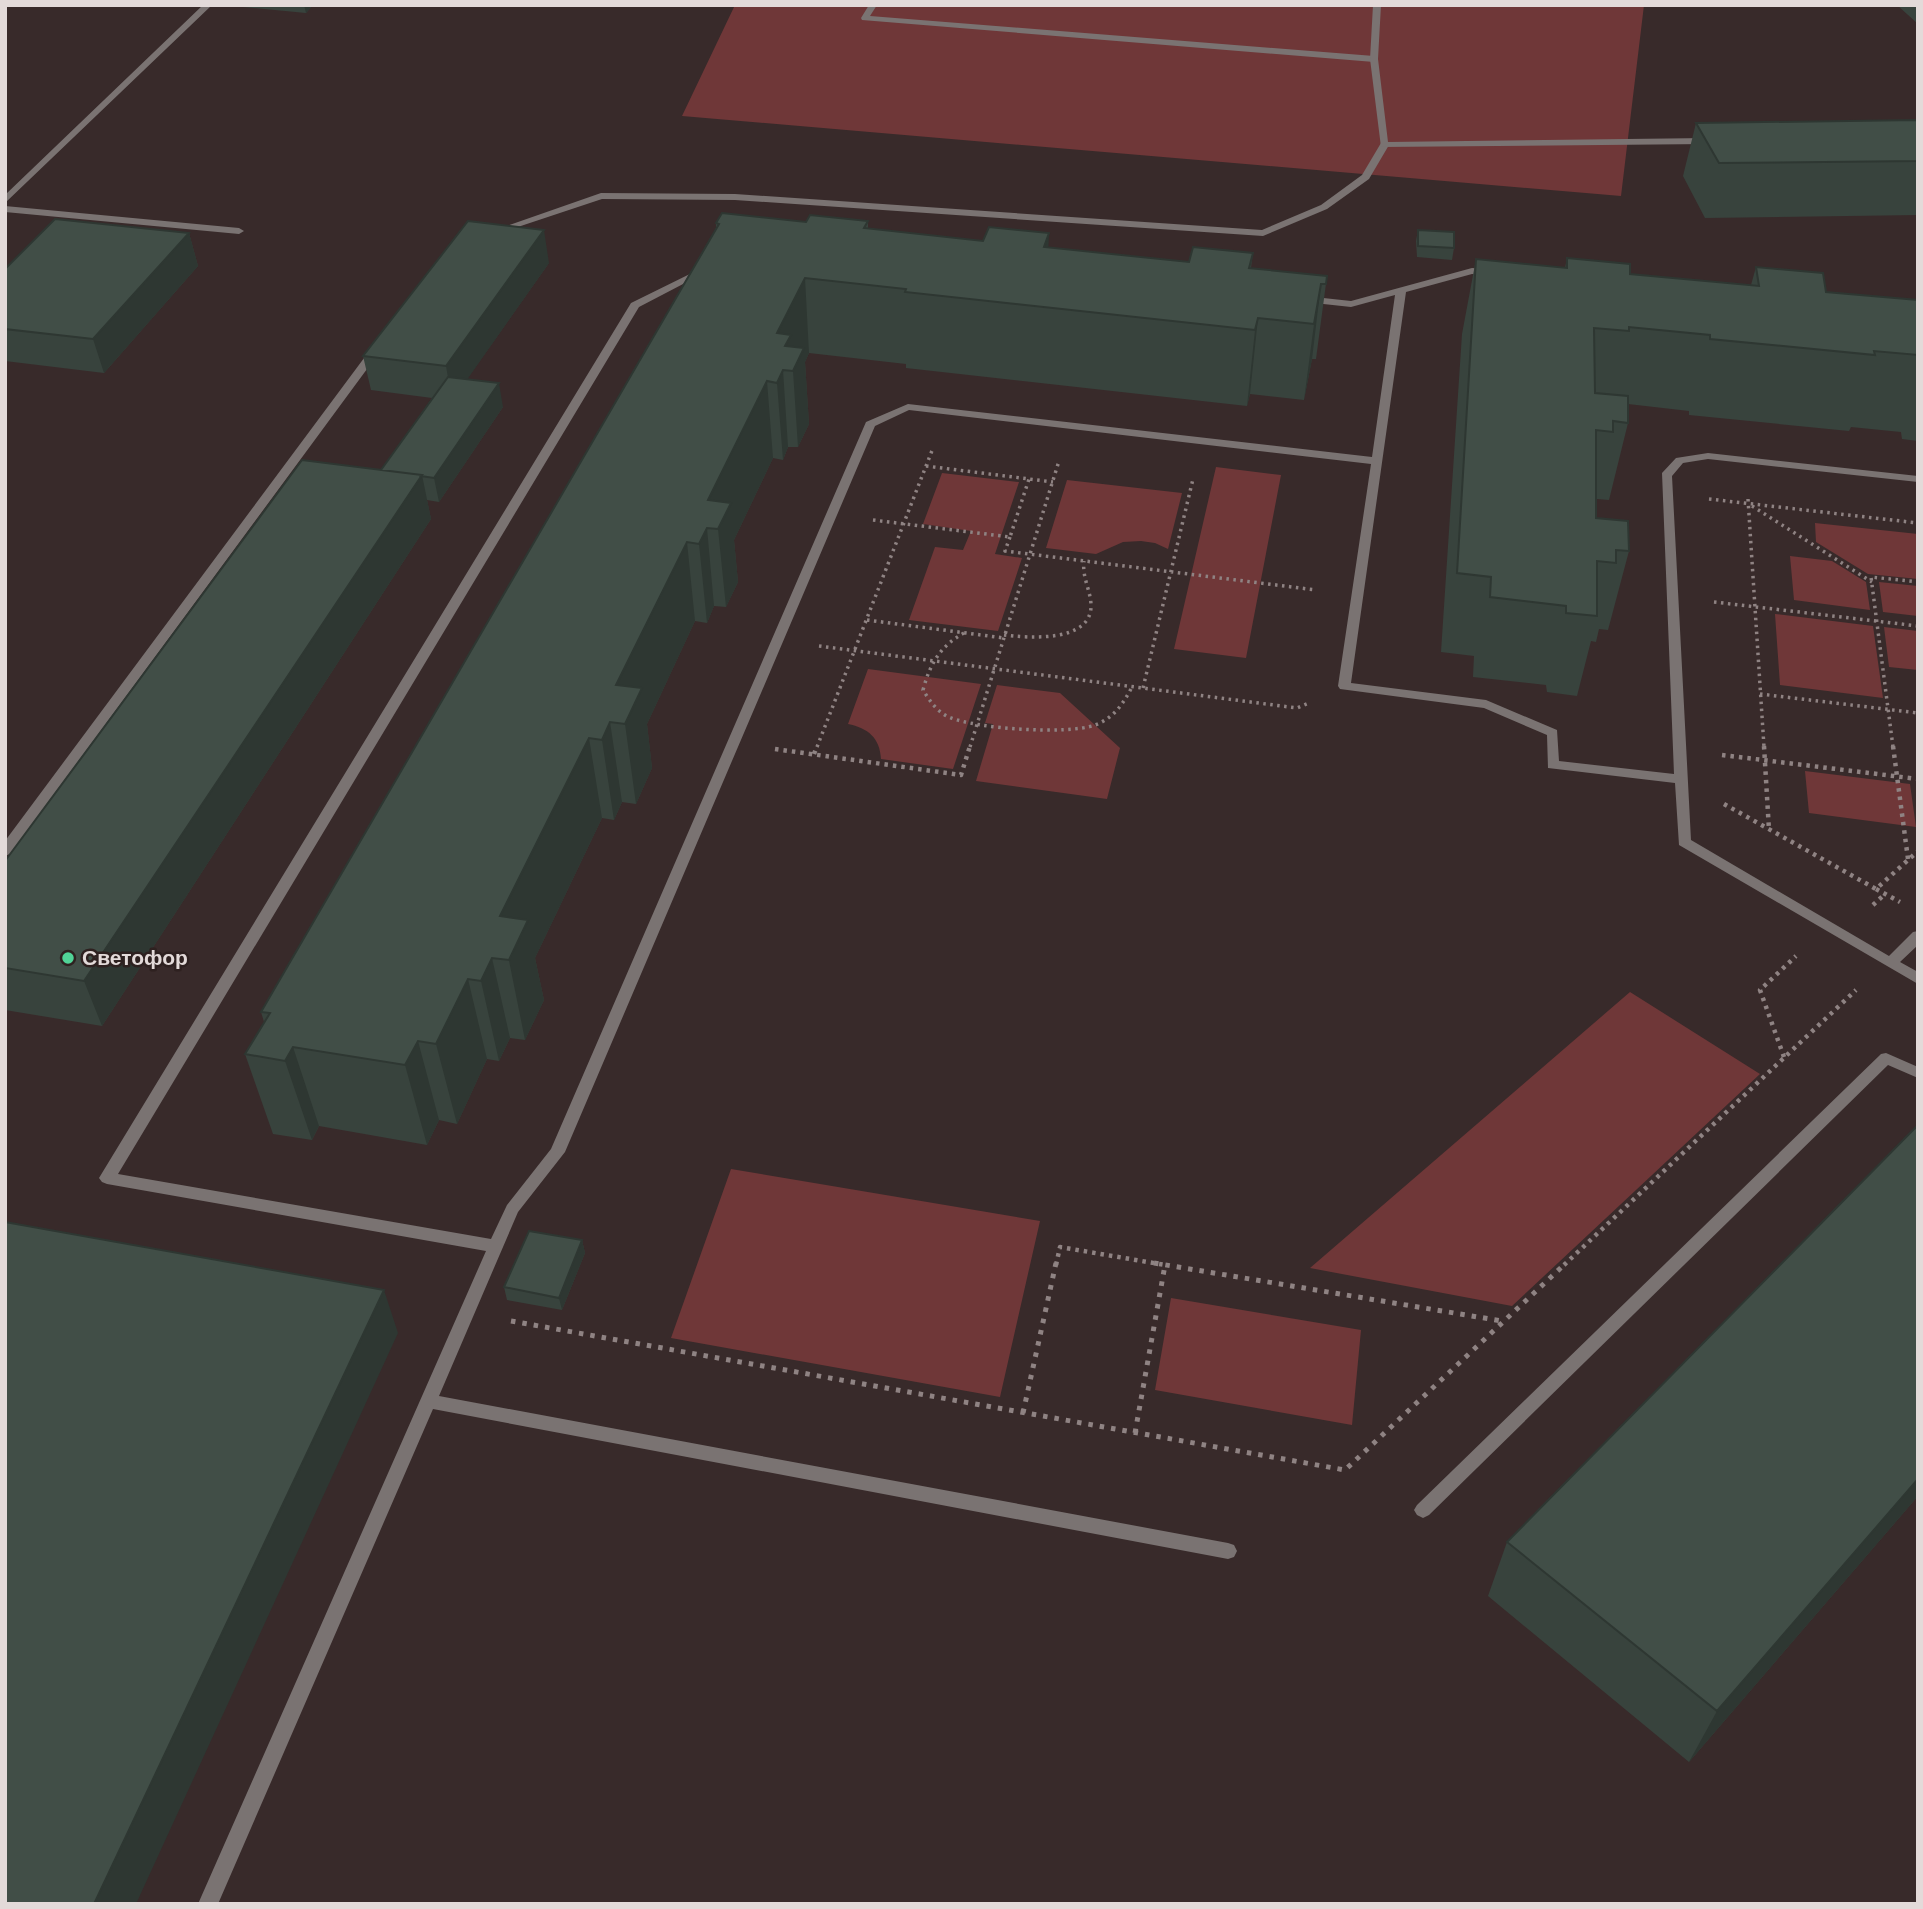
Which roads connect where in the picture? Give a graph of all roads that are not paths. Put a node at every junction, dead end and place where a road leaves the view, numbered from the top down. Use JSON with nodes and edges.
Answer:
{"nodes":[{"id":1,"x":208,"y":5,"type":"edge"},
{"id":2,"x":873,"y":5,"type":"edge"},
{"id":3,"x":1377,"y":5,"type":"edge"},
{"id":4,"x":1374,"y":59,"type":"junction"},
{"id":5,"x":1713,"y":141,"type":"edge"},
{"id":6,"x":1384,"y":145,"type":"junction"},
{"id":7,"x":5,"y":200,"type":"edge"},
{"id":8,"x":5,"y":209,"type":"edge"},
{"id":9,"x":239,"y":231,"type":"dead end"},
{"id":10,"x":486,"y":235,"type":"edge"},
{"id":11,"x":716,"y":265,"type":"edge"},
{"id":12,"x":1500,"y":272,"type":"edge"},
{"id":13,"x":1401,"y":290,"type":"junction"},
{"id":14,"x":1296,"y":298,"type":"edge"},
{"id":15,"x":383,"y":340,"type":"edge"},
{"id":16,"x":1377,"y":461,"type":"junction"},
{"id":17,"x":1918,"y":479,"type":"edge"},
{"id":18,"x":1681,"y":779,"type":"junction"},
{"id":19,"x":5,"y":851,"type":"edge"},
{"id":20,"x":1918,"y":936,"type":"edge"},
{"id":21,"x":1889,"y":962,"type":"junction"},
{"id":22,"x":1918,"y":979,"type":"edge"},
{"id":23,"x":1918,"y":1073,"type":"edge"},
{"id":24,"x":496,"y":1245,"type":"junction"},
{"id":25,"x":428,"y":1401,"type":"junction"},
{"id":26,"x":1423,"y":1510,"type":"dead end"},
{"id":27,"x":1228,"y":1550,"type":"dead end"},
{"id":28,"x":208,"y":1904,"type":"edge"}],
"edges":[{"from":1,"to":7,"type":"street"},
{"from":2,"to":4,"type":"street"},
{"from":3,"to":4,"type":"street"},
{"from":4,"to":6,"type":"street"},
{"from":5,"to":6,"type":"street"},
{"from":6,"to":10,"type":"street"},
{"from":8,"to":9,"type":"street"},
{"from":11,"to":24,"type":"street"},
{"from":12,"to":13,"type":"street"},
{"from":13,"to":14,"type":"street"},
{"from":13,"to":16,"type":"street"},
{"from":15,"to":19,"type":"street"},
{"from":16,"to":18,"type":"street"},
{"from":16,"to":24,"type":"street"},
{"from":17,"to":18,"type":"street"},
{"from":18,"to":21,"type":"street"},
{"from":20,"to":21,"type":"street"},
{"from":21,"to":22,"type":"street"},
{"from":23,"to":26,"type":"street"},
{"from":24,"to":25,"type":"street"},
{"from":25,"to":27,"type":"street"},
{"from":25,"to":28,"type":"street"}]}
